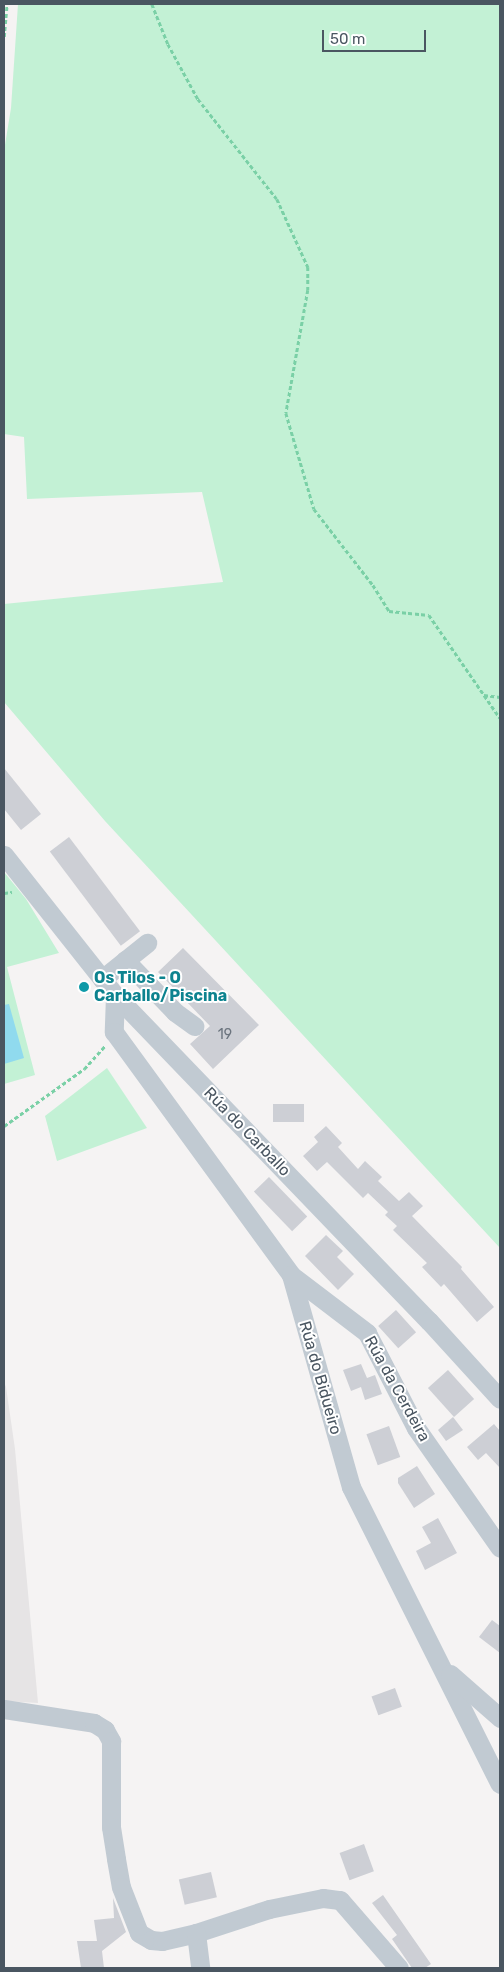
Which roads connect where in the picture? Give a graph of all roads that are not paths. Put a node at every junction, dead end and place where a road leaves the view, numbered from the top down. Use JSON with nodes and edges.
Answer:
{"nodes":[{"id":1,"x":4,"y":855,"type":"edge"},
{"id":2,"x":147,"y":942,"type":"dead end"},
{"id":3,"x":126,"y":960,"type":"junction"},
{"id":4,"x":102,"y":979,"type":"junction"},
{"id":5,"x":115,"y":995,"type":"junction"},
{"id":6,"x":194,"y":1026,"type":"dead end"},
{"id":7,"x":291,"y":1276,"type":"junction"},
{"id":8,"x":500,"y":1399,"type":"edge"},
{"id":9,"x":500,"y":1548,"type":"edge"},
{"id":10,"x":442,"y":1668,"type":"junction"},
{"id":11,"x":4,"y":1709,"type":"edge"},
{"id":12,"x":500,"y":1718,"type":"edge"},
{"id":13,"x":500,"y":1784,"type":"edge"},
{"id":14,"x":196,"y":1933,"type":"junction"},
{"id":15,"x":200,"y":1968,"type":"edge"},
{"id":16,"x":399,"y":1968,"type":"edge"}],
"edges":[{"from":1,"to":4,"type":"street","name":"Rúa do Carballo"},
{"from":2,"to":3,"type":"street"},
{"from":3,"to":4,"type":"street"},
{"from":3,"to":6,"type":"street"},
{"from":4,"to":5,"type":"street","name":"Rúa do Carballo"},
{"from":5,"to":7,"type":"street","name":"Rúa do Bidueiro"},
{"from":5,"to":8,"type":"street","name":"Rúa do Carballo"},
{"from":7,"to":9,"type":"street","name":"Rúa da Cerdeira"},
{"from":7,"to":10,"type":"street","name":"Rúa do Bidueiro"},
{"from":10,"to":12,"type":"street"},
{"from":10,"to":13,"type":"street","name":"Rúa do Bidueiro"},
{"from":11,"to":14,"type":"street"},
{"from":14,"to":15,"type":"street"},
{"from":14,"to":16,"type":"street"}]}
